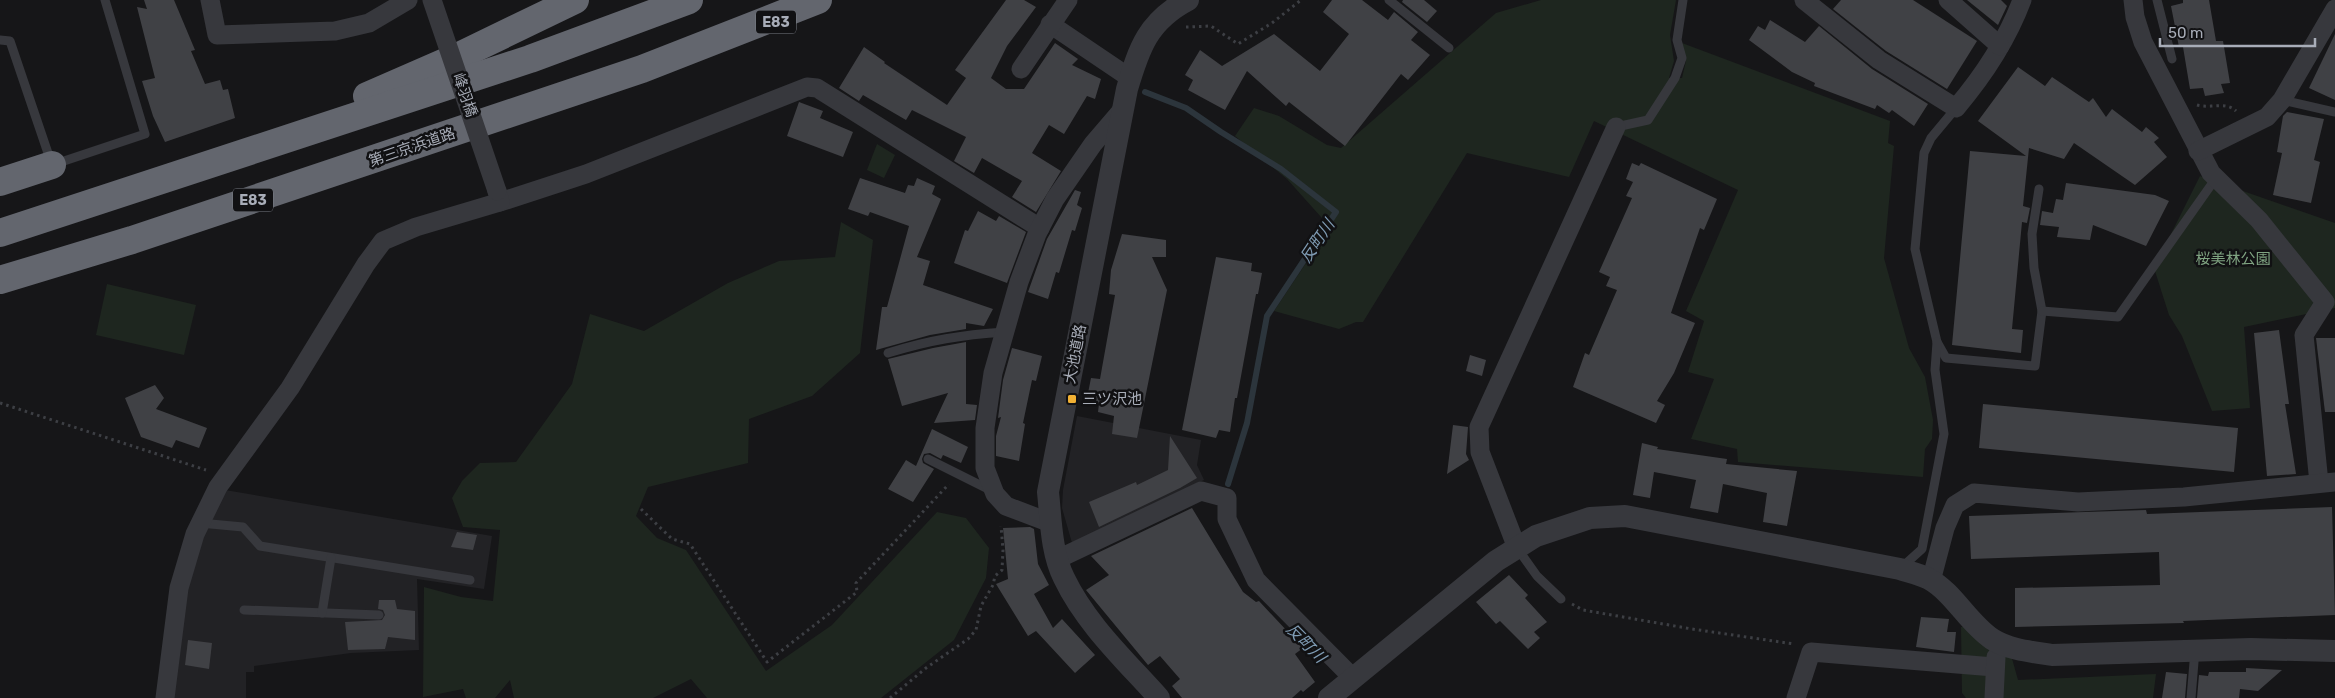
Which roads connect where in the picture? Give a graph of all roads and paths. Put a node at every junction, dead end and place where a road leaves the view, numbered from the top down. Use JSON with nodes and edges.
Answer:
{"nodes":[{"id":1,"x":105,"y":0,"type":"edge"},
{"id":2,"x":210,"y":0,"type":"edge"},
{"id":3,"x":408,"y":0,"type":"edge"},
{"id":4,"x":432,"y":0,"type":"edge"},
{"id":5,"x":575,"y":0,"type":"edge"},
{"id":6,"x":688,"y":0,"type":"edge"},
{"id":7,"x":818,"y":0,"type":"edge"},
{"id":8,"x":835,"y":0,"type":"edge"},
{"id":9,"x":1068,"y":0,"type":"edge"},
{"id":10,"x":1300,"y":0,"type":"edge"},
{"id":11,"x":1389,"y":0,"type":"edge"},
{"id":12,"x":1683,"y":0,"type":"edge"},
{"id":13,"x":1948,"y":0,"type":"edge"},
{"id":14,"x":2022,"y":0,"type":"edge"},
{"id":15,"x":2133,"y":0,"type":"edge"},
{"id":16,"x":2157,"y":0,"type":"edge"},
{"id":17,"x":1186,"y":1,"type":"edge"},
{"id":18,"x":1813,"y":2,"type":"edge"},
{"id":19,"x":2335,"y":9,"type":"edge"},
{"id":20,"x":1050,"y":24,"type":"junction"},
{"id":21,"x":1181,"y":31,"type":"dead end"},
{"id":22,"x":0,"y":40,"type":"edge"},
{"id":23,"x":715,"y":42,"type":"junction"},
{"id":24,"x":2000,"y":46,"type":"junction"},
{"id":25,"x":1449,"y":48,"type":"dead end"},
{"id":26,"x":2172,"y":59,"type":"dead end"},
{"id":27,"x":1020,"y":69,"type":"dead end"},
{"id":28,"x":1130,"y":78,"type":"junction"},
{"id":29,"x":2192,"y":100,"type":"dead end"},
{"id":30,"x":2282,"y":100,"type":"junction"},
{"id":31,"x":1956,"y":108,"type":"junction"},
{"id":32,"x":1123,"y":109,"type":"junction"},
{"id":33,"x":2335,"y":112,"type":"edge"},
{"id":34,"x":1616,"y":128,"type":"joint"},
{"id":35,"x":2243,"y":128,"type":"junction"},
{"id":36,"x":2198,"y":151,"type":"junction"},
{"id":37,"x":52,"y":165,"type":"junction"},
{"id":38,"x":202,"y":166,"type":"junction"},
{"id":39,"x":2216,"y":178,"type":"junction"},
{"id":40,"x":0,"y":182,"type":"edge"},
{"id":41,"x":2039,"y":188,"type":"dead end"},
{"id":42,"x":499,"y":196,"type":"junction"},
{"id":43,"x":1040,"y":228,"type":"junction"},
{"id":44,"x":0,"y":233,"type":"edge"},
{"id":45,"x":0,"y":280,"type":"edge"},
{"id":46,"x":2330,"y":305,"type":"edge"},
{"id":47,"x":2042,"y":311,"type":"junction"},
{"id":48,"x":1005,"y":332,"type":"junction"},
{"id":49,"x":1937,"y":342,"type":"junction"},
{"id":50,"x":888,"y":353,"type":"dead end"},
{"id":51,"x":0,"y":403,"type":"edge"},
{"id":52,"x":928,"y":459,"type":"dead end"},
{"id":53,"x":958,"y":474,"type":"junction"},
{"id":54,"x":226,"y":477,"type":"junction"},
{"id":55,"x":2327,"y":483,"type":"edge"},
{"id":56,"x":997,"y":496,"type":"junction"},
{"id":57,"x":641,"y":510,"type":"dead end"},
{"id":58,"x":200,"y":523,"type":"junction"},
{"id":59,"x":1051,"y":523,"type":"junction"},
{"id":60,"x":1517,"y":548,"type":"junction"},
{"id":61,"x":331,"y":558,"type":"junction"},
{"id":62,"x":1058,"y":559,"type":"junction"},
{"id":63,"x":1900,"y":569,"type":"junction"},
{"id":64,"x":470,"y":580,"type":"dead end"},
{"id":65,"x":1931,"y":581,"type":"junction"},
{"id":66,"x":1561,"y":599,"type":"joint"},
{"id":67,"x":244,"y":610,"type":"dead end"},
{"id":68,"x":322,"y":613,"type":"junction"},
{"id":69,"x":379,"y":615,"type":"dead end"},
{"id":70,"x":1998,"y":642,"type":"junction"},
{"id":71,"x":2195,"y":650,"type":"junction"},
{"id":72,"x":2335,"y":651,"type":"edge"},
{"id":73,"x":1813,"y":652,"type":"junction"},
{"id":74,"x":1994,"y":667,"type":"junction"},
{"id":75,"x":1353,"y":678,"type":"junction"},
{"id":76,"x":894,"y":694,"type":"junction"},
{"id":77,"x":165,"y":698,"type":"edge"},
{"id":78,"x":890,"y":698,"type":"edge"},
{"id":79,"x":897,"y":698,"type":"edge"},
{"id":80,"x":1159,"y":698,"type":"edge"},
{"id":81,"x":1329,"y":698,"type":"edge"},
{"id":82,"x":1796,"y":698,"type":"edge"},
{"id":83,"x":1994,"y":698,"type":"edge"},
{"id":84,"x":2191,"y":698,"type":"edge"}],
"edges":[{"from":1,"to":37,"type":"lane"},
{"from":2,"to":3,"type":"street"},
{"from":4,"to":42,"type":"street","name":"峰羽橋","bridge":true},
{"from":5,"to":38,"type":"highway"},
{"from":6,"to":38,"type":"highway"},
{"from":7,"to":23,"type":"highway","name":"第三京浜道路","number":"E83"},
{"from":8,"to":23,"type":"highway","number":"E83"},
{"from":9,"to":20,"type":"street"},
{"from":10,"to":21,"type":"path"},
{"from":11,"to":25,"type":"lane"},
{"from":12,"to":34,"type":"lane"},
{"from":13,"to":24,"type":"street"},
{"from":14,"to":24,"type":"street"},
{"from":15,"to":36,"type":"street"},
{"from":16,"to":26,"type":"lane"},
{"from":17,"to":28,"type":"street","name":"大池道路"},
{"from":18,"to":31,"type":"street"},
{"from":19,"to":30,"type":"street"},
{"from":20,"to":27,"type":"street"},
{"from":20,"to":28,"type":"street"},
{"from":22,"to":37,"type":"lane"},
{"from":23,"to":45,"type":"highway","name":"第三京浜道路","number":"E83"},
{"from":24,"to":31,"type":"street"},
{"from":28,"to":32,"type":"street","name":"大池道路"},
{"from":29,"to":35,"type":"path"},
{"from":30,"to":33,"type":"lane"},
{"from":30,"to":35,"type":"street"},
{"from":31,"to":49,"type":"lane"},
{"from":32,"to":43,"type":"street"},
{"from":32,"to":59,"type":"street","name":"大池道路"},
{"from":34,"to":60,"type":"street"},
{"from":35,"to":36,"type":"street"},
{"from":36,"to":39,"type":"street"},
{"from":37,"to":40,"type":"highway"},
{"from":38,"to":44,"type":"highway"},
{"from":39,"to":46,"type":"street"},
{"from":39,"to":47,"type":"lane"},
{"from":41,"to":47,"type":"lane"},
{"from":42,"to":43,"type":"street"},
{"from":42,"to":54,"type":"street"},
{"from":43,"to":48,"type":"street"},
{"from":46,"to":55,"type":"street"},
{"from":47,"to":49,"type":"lane"},
{"from":48,"to":50,"type":"lane"},
{"from":48,"to":56,"type":"street"},
{"from":49,"to":63,"type":"lane"},
{"from":51,"to":54,"type":"path"},
{"from":52,"to":53,"type":"lane"},
{"from":53,"to":56,"type":"lane"},
{"from":53,"to":57,"type":"path"},
{"from":54,"to":58,"type":"street"},
{"from":55,"to":65,"type":"street"},
{"from":56,"to":59,"type":"street"},
{"from":56,"to":76,"type":"path"},
{"from":58,"to":61,"type":"lane"},
{"from":58,"to":77,"type":"street"},
{"from":59,"to":62,"type":"street","name":"大池道路"},
{"from":60,"to":63,"type":"street"},
{"from":60,"to":66,"type":"lane"},
{"from":60,"to":75,"type":"street"},
{"from":61,"to":64,"type":"lane"},
{"from":61,"to":68,"type":"lane"},
{"from":62,"to":75,"type":"street"},
{"from":62,"to":80,"type":"street","name":"大池道路"},
{"from":63,"to":65,"type":"street"},
{"from":65,"to":70,"type":"street"},
{"from":66,"to":73,"type":"path"},
{"from":67,"to":68,"type":"lane"},
{"from":68,"to":69,"type":"lane"},
{"from":70,"to":71,"type":"street"},
{"from":70,"to":74,"type":"street"},
{"from":71,"to":72,"type":"street"},
{"from":71,"to":84,"type":"lane"},
{"from":73,"to":74,"type":"street"},
{"from":73,"to":82,"type":"street"},
{"from":74,"to":83,"type":"street"},
{"from":75,"to":81,"type":"street"},
{"from":76,"to":78,"type":"path"},
{"from":76,"to":79,"type":"path"}]}
